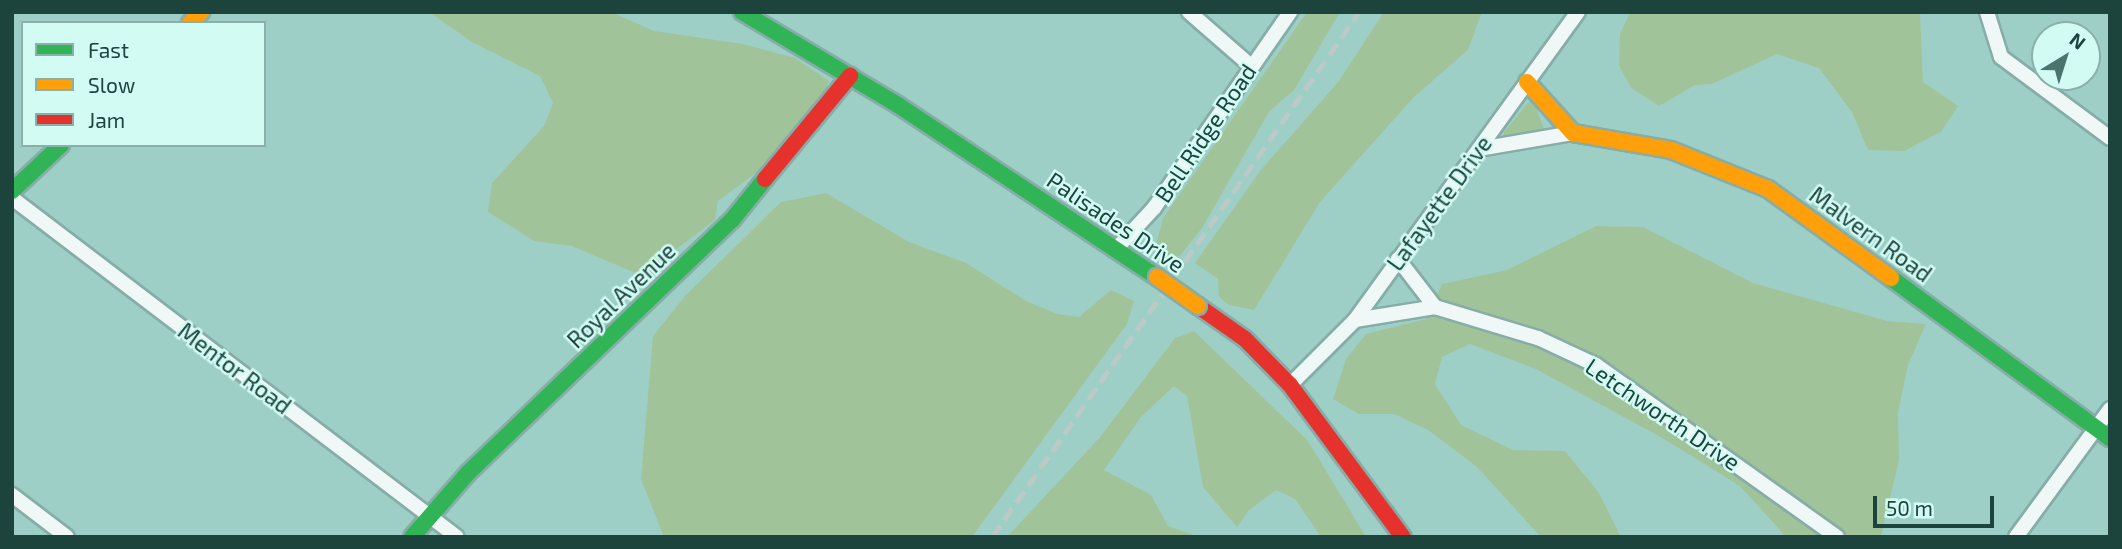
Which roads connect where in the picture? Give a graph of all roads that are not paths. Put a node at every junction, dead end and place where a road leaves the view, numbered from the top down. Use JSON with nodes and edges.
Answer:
{"nodes":[{"id":1,"x":742,"y":12,"type":"edge"},
{"id":2,"x":1189,"y":12,"type":"edge"},
{"id":3,"x":1290,"y":12,"type":"edge"},
{"id":4,"x":1578,"y":12,"type":"edge"},
{"id":5,"x":1987,"y":12,"type":"edge"},
{"id":6,"x":1251,"y":66,"type":"junction"},
{"id":7,"x":850,"y":76,"type":"junction"},
{"id":8,"x":1527,"y":82,"type":"junction"},
{"id":9,"x":1573,"y":133,"type":"junction"},
{"id":10,"x":2110,"y":138,"type":"edge"},
{"id":11,"x":59,"y":147,"type":"edge"},
{"id":12,"x":1479,"y":149,"type":"junction"},
{"id":13,"x":12,"y":191,"type":"edge"},
{"id":14,"x":12,"y":198,"type":"edge"},
{"id":15,"x":1116,"y":249,"type":"junction"},
{"id":16,"x":1398,"y":259,"type":"junction"},
{"id":17,"x":1435,"y":307,"type":"junction"},
{"id":18,"x":1355,"y":320,"type":"junction"},
{"id":19,"x":1290,"y":385,"type":"junction"},
{"id":20,"x":2110,"y":409,"type":"edge"},
{"id":21,"x":2095,"y":427,"type":"junction"},
{"id":22,"x":2110,"y":438,"type":"edge"},
{"id":23,"x":12,"y":495,"type":"edge"},
{"id":24,"x":429,"y":515,"type":"junction"},
{"id":25,"x":67,"y":537,"type":"edge"},
{"id":26,"x":412,"y":537,"type":"edge"},
{"id":27,"x":457,"y":537,"type":"edge"},
{"id":28,"x":1403,"y":537,"type":"edge"},
{"id":29,"x":1837,"y":537,"type":"edge"},
{"id":30,"x":2016,"y":537,"type":"edge"}],
"edges":[{"from":1,"to":7,"type":"street","name":"Palisades Drive"},
{"from":2,"to":6,"type":"street"},
{"from":3,"to":6,"type":"street","name":"Bell Ridge Road"},
{"from":4,"to":8,"type":"street","name":"Lafayette Drive"},
{"from":5,"to":10,"type":"street"},
{"from":6,"to":15,"type":"street","name":"Bell Ridge Road"},
{"from":7,"to":15,"type":"street","name":"Palisades Drive"},
{"from":7,"to":24,"type":"street","name":"Royal Avenue"},
{"from":8,"to":9,"type":"street"},
{"from":8,"to":12,"type":"street","name":"Lafayette Drive"},
{"from":9,"to":12,"type":"street","name":"Malvern Road"},
{"from":9,"to":21,"type":"street","name":"Malvern Road"},
{"from":11,"to":13,"type":"street"},
{"from":12,"to":16,"type":"street","name":"Lafayette Drive"},
{"from":14,"to":24,"type":"street","name":"Mentor Road"},
{"from":15,"to":19,"type":"street","name":"Palisades Drive","bridge":true},
{"from":16,"to":17,"type":"street"},
{"from":16,"to":18,"type":"street","name":"Lafayette Drive"},
{"from":17,"to":18,"type":"street","name":"Letchworth Drive"},
{"from":17,"to":29,"type":"street","name":"Letchworth Drive"},
{"from":18,"to":19,"type":"street","name":"Lafayette Drive"},
{"from":19,"to":28,"type":"street","name":"Palisades Drive"},
{"from":20,"to":21,"type":"street"},
{"from":21,"to":22,"type":"street","name":"Malvern Road"},
{"from":21,"to":30,"type":"street"},
{"from":23,"to":25,"type":"street"},
{"from":24,"to":26,"type":"street","name":"Royal Avenue"},
{"from":24,"to":27,"type":"street","name":"Mentor Road"}]}
